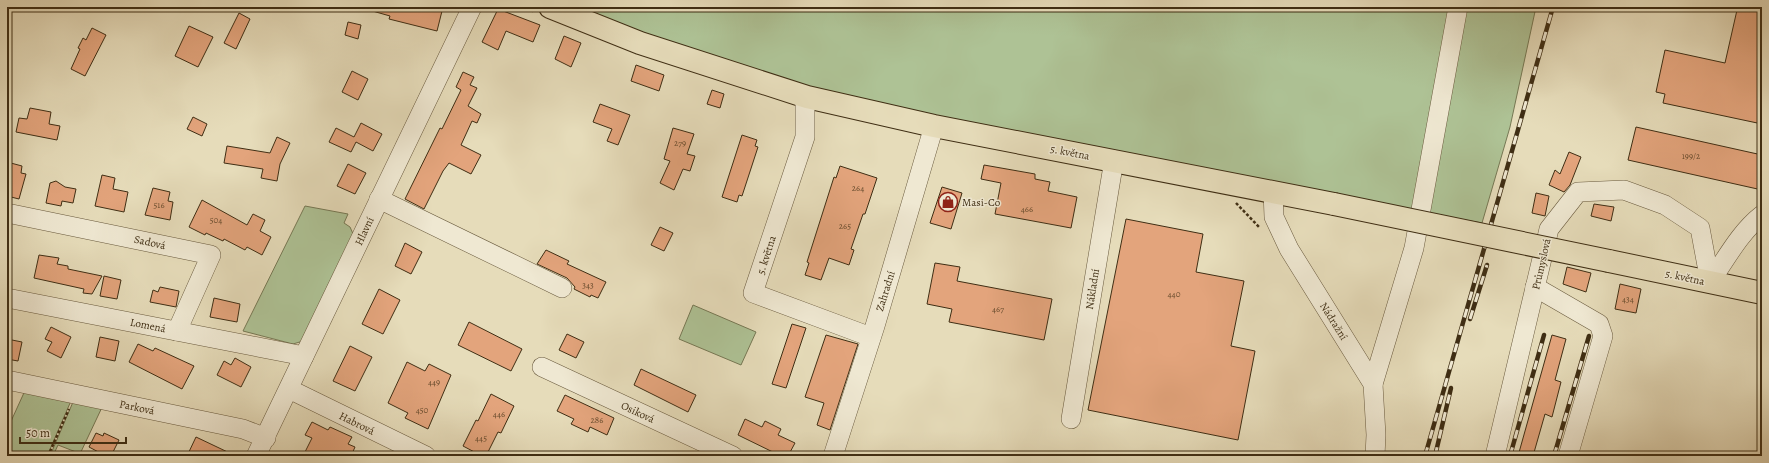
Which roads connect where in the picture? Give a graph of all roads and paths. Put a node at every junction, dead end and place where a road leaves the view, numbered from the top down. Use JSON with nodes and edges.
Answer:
{"nodes":[{"id":1,"x":472,"y":7,"type":"edge"},
{"id":2,"x":550,"y":7,"type":"edge"},
{"id":3,"x":1458,"y":7,"type":"edge"},
{"id":4,"x":807,"y":97,"type":"junction"},
{"id":5,"x":934,"y":126,"type":"junction"},
{"id":6,"x":1114,"y":160,"type":"junction"},
{"id":7,"x":1273,"y":191,"type":"junction"},
{"id":8,"x":379,"y":199,"type":"junction"},
{"id":9,"x":7,"y":213,"type":"edge"},
{"id":10,"x":1762,"y":215,"type":"edge"},
{"id":11,"x":1710,"y":282,"type":"junction"},
{"id":12,"x":1535,"y":287,"type":"junction"},
{"id":13,"x":562,"y":288,"type":"dead end"},
{"id":14,"x":1762,"y":293,"type":"edge"},
{"id":15,"x":7,"y":298,"type":"edge"},
{"id":16,"x":177,"y":331,"type":"junction"},
{"id":17,"x":871,"y":337,"type":"junction"},
{"id":18,"x":297,"y":354,"type":"junction"},
{"id":19,"x":542,"y":367,"type":"dead end"},
{"id":20,"x":7,"y":380,"type":"edge"},
{"id":21,"x":1374,"y":384,"type":"junction"},
{"id":22,"x":289,"y":390,"type":"junction"},
{"id":23,"x":75,"y":394,"type":"junction"},
{"id":24,"x":1070,"y":419,"type":"dead end"},
{"id":25,"x":266,"y":438,"type":"junction"},
{"id":26,"x":48,"y":456,"type":"edge"},
{"id":27,"x":256,"y":456,"type":"edge"},
{"id":28,"x":426,"y":456,"type":"edge"},
{"id":29,"x":733,"y":456,"type":"edge"},
{"id":30,"x":833,"y":456,"type":"edge"},
{"id":31,"x":1375,"y":456,"type":"edge"},
{"id":32,"x":1495,"y":456,"type":"edge"},
{"id":33,"x":1568,"y":456,"type":"edge"}],
"edges":[{"from":1,"to":8,"type":"street","name":"Hlavní"},
{"from":2,"to":4,"type":"main road","name":"5. května"},
{"from":3,"to":21,"type":"street"},
{"from":4,"to":5,"type":"main road","name":"5. května"},
{"from":4,"to":17,"type":"street","name":"5. května"},
{"from":5,"to":6,"type":"main road","name":"5. května"},
{"from":5,"to":17,"type":"street","name":"Zahradní"},
{"from":6,"to":7,"type":"main road","name":"5. května"},
{"from":6,"to":24,"type":"street","name":"Nákladní"},
{"from":7,"to":11,"type":"main road","name":"5. května","bridge":true},
{"from":7,"to":21,"type":"street","name":"Nádražní"},
{"from":8,"to":13,"type":"street"},
{"from":8,"to":18,"type":"street","name":"Hlavní"},
{"from":9,"to":16,"type":"street","name":"Sadová"},
{"from":10,"to":11,"type":"street"},
{"from":11,"to":12,"type":"street","name":"Průmyslová"},
{"from":11,"to":14,"type":"main road","name":"5. května"},
{"from":12,"to":32,"type":"street","name":"Průmyslová"},
{"from":12,"to":33,"type":"street"},
{"from":15,"to":16,"type":"street","name":"Lomená"},
{"from":16,"to":18,"type":"street","name":"Lomená"},
{"from":17,"to":30,"type":"street","name":"Zahradní"},
{"from":18,"to":22,"type":"street","name":"Hlavní"},
{"from":19,"to":29,"type":"street","name":"Osiková"},
{"from":20,"to":23,"type":"street","name":"Parková"},
{"from":21,"to":31,"type":"street","name":"Nádražní"},
{"from":22,"to":25,"type":"street","name":"Hlavní"},
{"from":22,"to":28,"type":"street","name":"Habrová"},
{"from":23,"to":25,"type":"street","name":"Parková"},
{"from":23,"to":26,"type":"path"},
{"from":25,"to":27,"type":"street","name":"Hlavní"}]}
